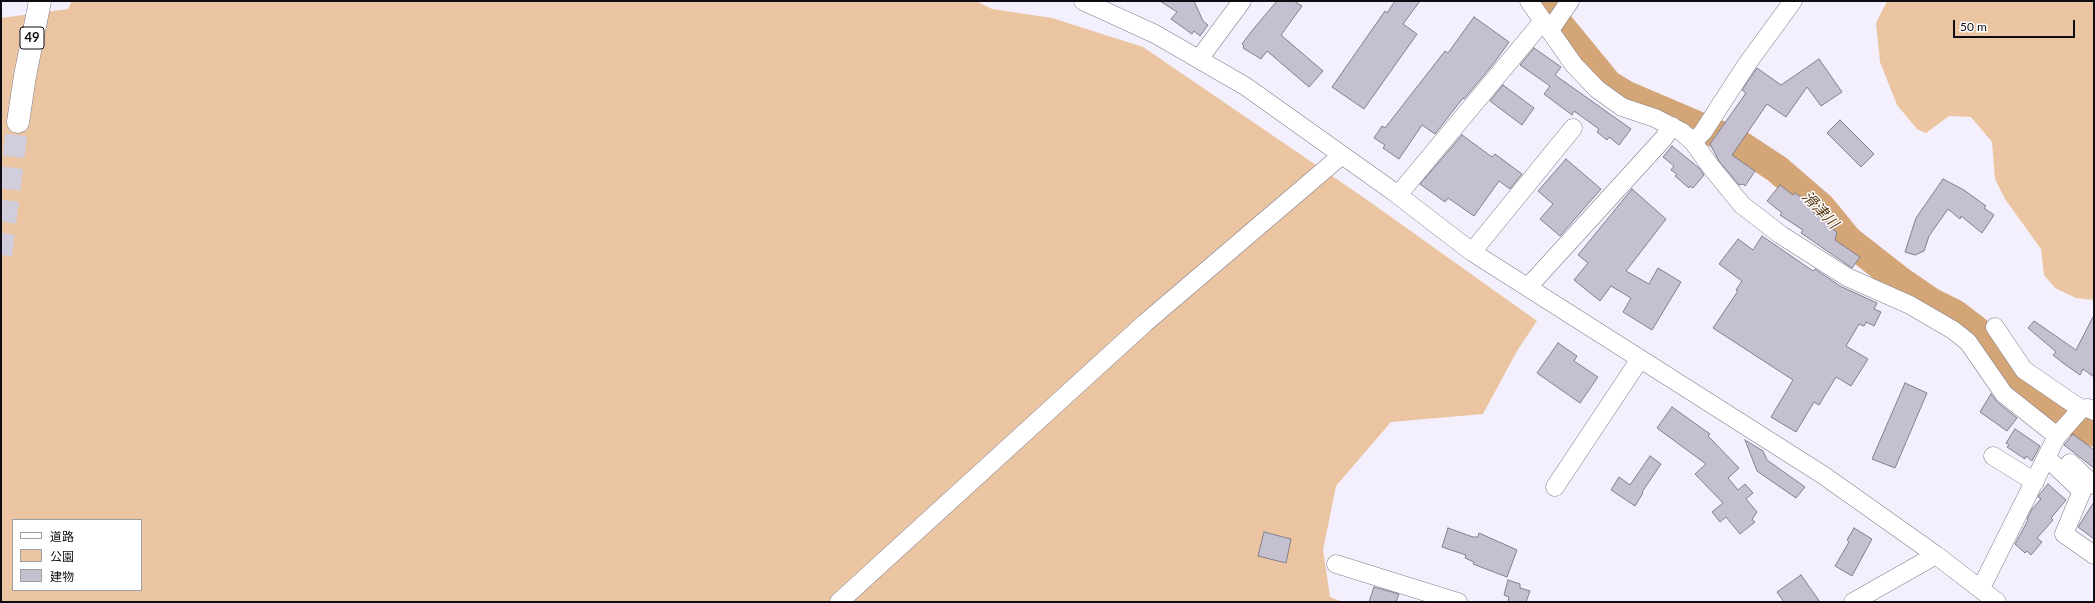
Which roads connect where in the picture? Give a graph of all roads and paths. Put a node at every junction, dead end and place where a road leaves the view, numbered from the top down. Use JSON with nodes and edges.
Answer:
{"nodes":[{"id":1,"x":40,"y":1,"type":"edge"},
{"id":2,"x":1083,"y":1,"type":"edge"},
{"id":3,"x":1242,"y":1,"type":"edge"},
{"id":4,"x":1529,"y":1,"type":"edge"},
{"id":5,"x":1570,"y":1,"type":"edge"},
{"id":6,"x":1793,"y":1,"type":"edge"},
{"id":7,"x":1547,"y":25,"type":"junction"},
{"id":8,"x":1199,"y":59,"type":"junction"},
{"id":9,"x":18,"y":122,"type":"tunnel mouth"},
{"id":10,"x":1672,"y":126,"type":"junction"},
{"id":11,"x":1573,"y":128,"type":"dead end"},
{"id":12,"x":1693,"y":142,"type":"junction"},
{"id":13,"x":1342,"y":155,"type":"junction"},
{"id":14,"x":1398,"y":196,"type":"junction"},
{"id":15,"x":1472,"y":252,"type":"junction"},
{"id":16,"x":1528,"y":287,"type":"junction"},
{"id":17,"x":1995,"y":327,"type":"dead end"},
{"id":18,"x":1640,"y":359,"type":"junction"},
{"id":19,"x":2088,"y":411,"type":"edge"},
{"id":20,"x":2054,"y":442,"type":"junction"},
{"id":21,"x":1993,"y":456,"type":"dead end"},
{"id":22,"x":2035,"y":482,"type":"junction"},
{"id":23,"x":2094,"y":485,"type":"edge"},
{"id":24,"x":1555,"y":487,"type":"dead end"},
{"id":25,"x":1936,"y":555,"type":"junction"},
{"id":26,"x":2094,"y":555,"type":"edge"},
{"id":27,"x":1336,"y":564,"type":"dead end"},
{"id":28,"x":1981,"y":588,"type":"junction"},
{"id":29,"x":839,"y":602,"type":"edge"},
{"id":30,"x":1458,"y":602,"type":"edge"},
{"id":31,"x":1853,"y":602,"type":"edge"},
{"id":32,"x":1998,"y":602,"type":"edge"}],
"edges":[{"from":1,"to":9,"type":"highway","number":"49"},
{"from":2,"to":8,"type":"street"},
{"from":3,"to":8,"type":"street"},
{"from":4,"to":7,"type":"street"},
{"from":5,"to":7,"type":"street"},
{"from":6,"to":12,"type":"street"},
{"from":7,"to":10,"type":"street"},
{"from":7,"to":14,"type":"street"},
{"from":8,"to":13,"type":"street"},
{"from":10,"to":12,"type":"street"},
{"from":10,"to":16,"type":"street"},
{"from":11,"to":15,"type":"street"},
{"from":12,"to":20,"type":"street"},
{"from":13,"to":14,"type":"street"},
{"from":13,"to":29,"type":"street"},
{"from":14,"to":15,"type":"street"},
{"from":15,"to":16,"type":"street"},
{"from":16,"to":18,"type":"street"},
{"from":17,"to":19,"type":"street"},
{"from":18,"to":24,"type":"street"},
{"from":18,"to":25,"type":"street"},
{"from":19,"to":20,"type":"street"},
{"from":20,"to":22,"type":"street"},
{"from":20,"to":23,"type":"street"},
{"from":20,"to":26,"type":"street"},
{"from":21,"to":22,"type":"street"},
{"from":22,"to":28,"type":"street"},
{"from":25,"to":28,"type":"street"},
{"from":25,"to":31,"type":"street"},
{"from":27,"to":30,"type":"street"},
{"from":28,"to":32,"type":"street"}]}
